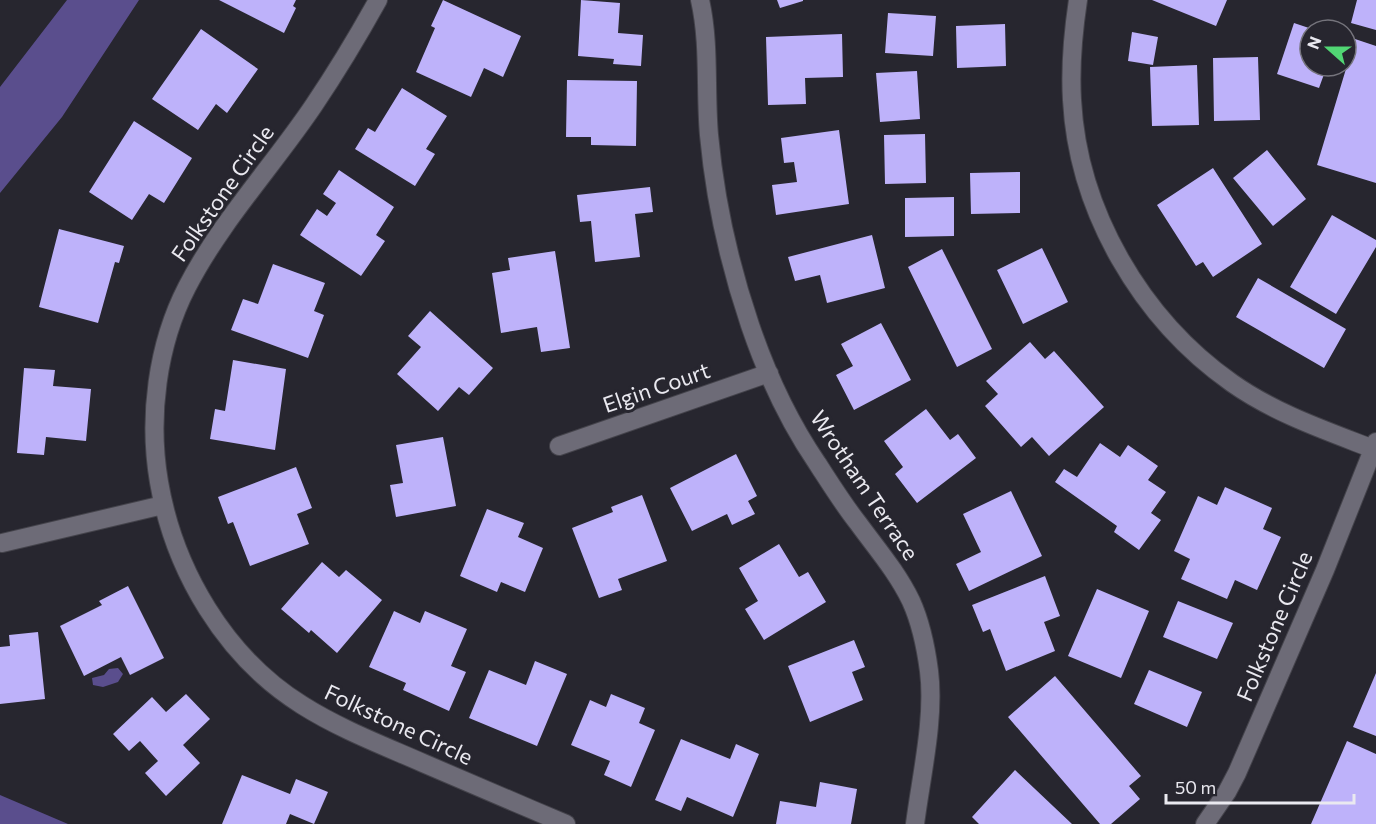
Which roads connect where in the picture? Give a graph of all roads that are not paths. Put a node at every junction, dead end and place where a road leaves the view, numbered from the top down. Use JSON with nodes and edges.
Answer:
{"nodes":[{"id":1,"x":378,"y":0,"type":"edge"},
{"id":2,"x":700,"y":0,"type":"edge"},
{"id":3,"x":1078,"y":0,"type":"edge"},
{"id":4,"x":769,"y":373,"type":"junction"},
{"id":5,"x":559,"y":446,"type":"dead end"},
{"id":6,"x":1375,"y":447,"type":"edge"},
{"id":7,"x":163,"y":505,"type":"junction"},
{"id":8,"x":2,"y":543,"type":"dead end"},
{"id":9,"x":566,"y":824,"type":"edge"},
{"id":10,"x":915,"y":824,"type":"edge"},
{"id":11,"x":1205,"y":824,"type":"edge"}],
"edges":[{"from":1,"to":7,"type":"street","name":"Folkstone Circle"},
{"from":2,"to":4,"type":"street","name":"Wrotham Terrace"},
{"from":3,"to":6,"type":"street"},
{"from":4,"to":5,"type":"street","name":"Elgin Court"},
{"from":4,"to":10,"type":"street","name":"Wrotham Terrace"},
{"from":6,"to":11,"type":"street","name":"Folkstone Circle"},
{"from":7,"to":8,"type":"street"},
{"from":7,"to":9,"type":"street","name":"Folkstone Circle"}]}
